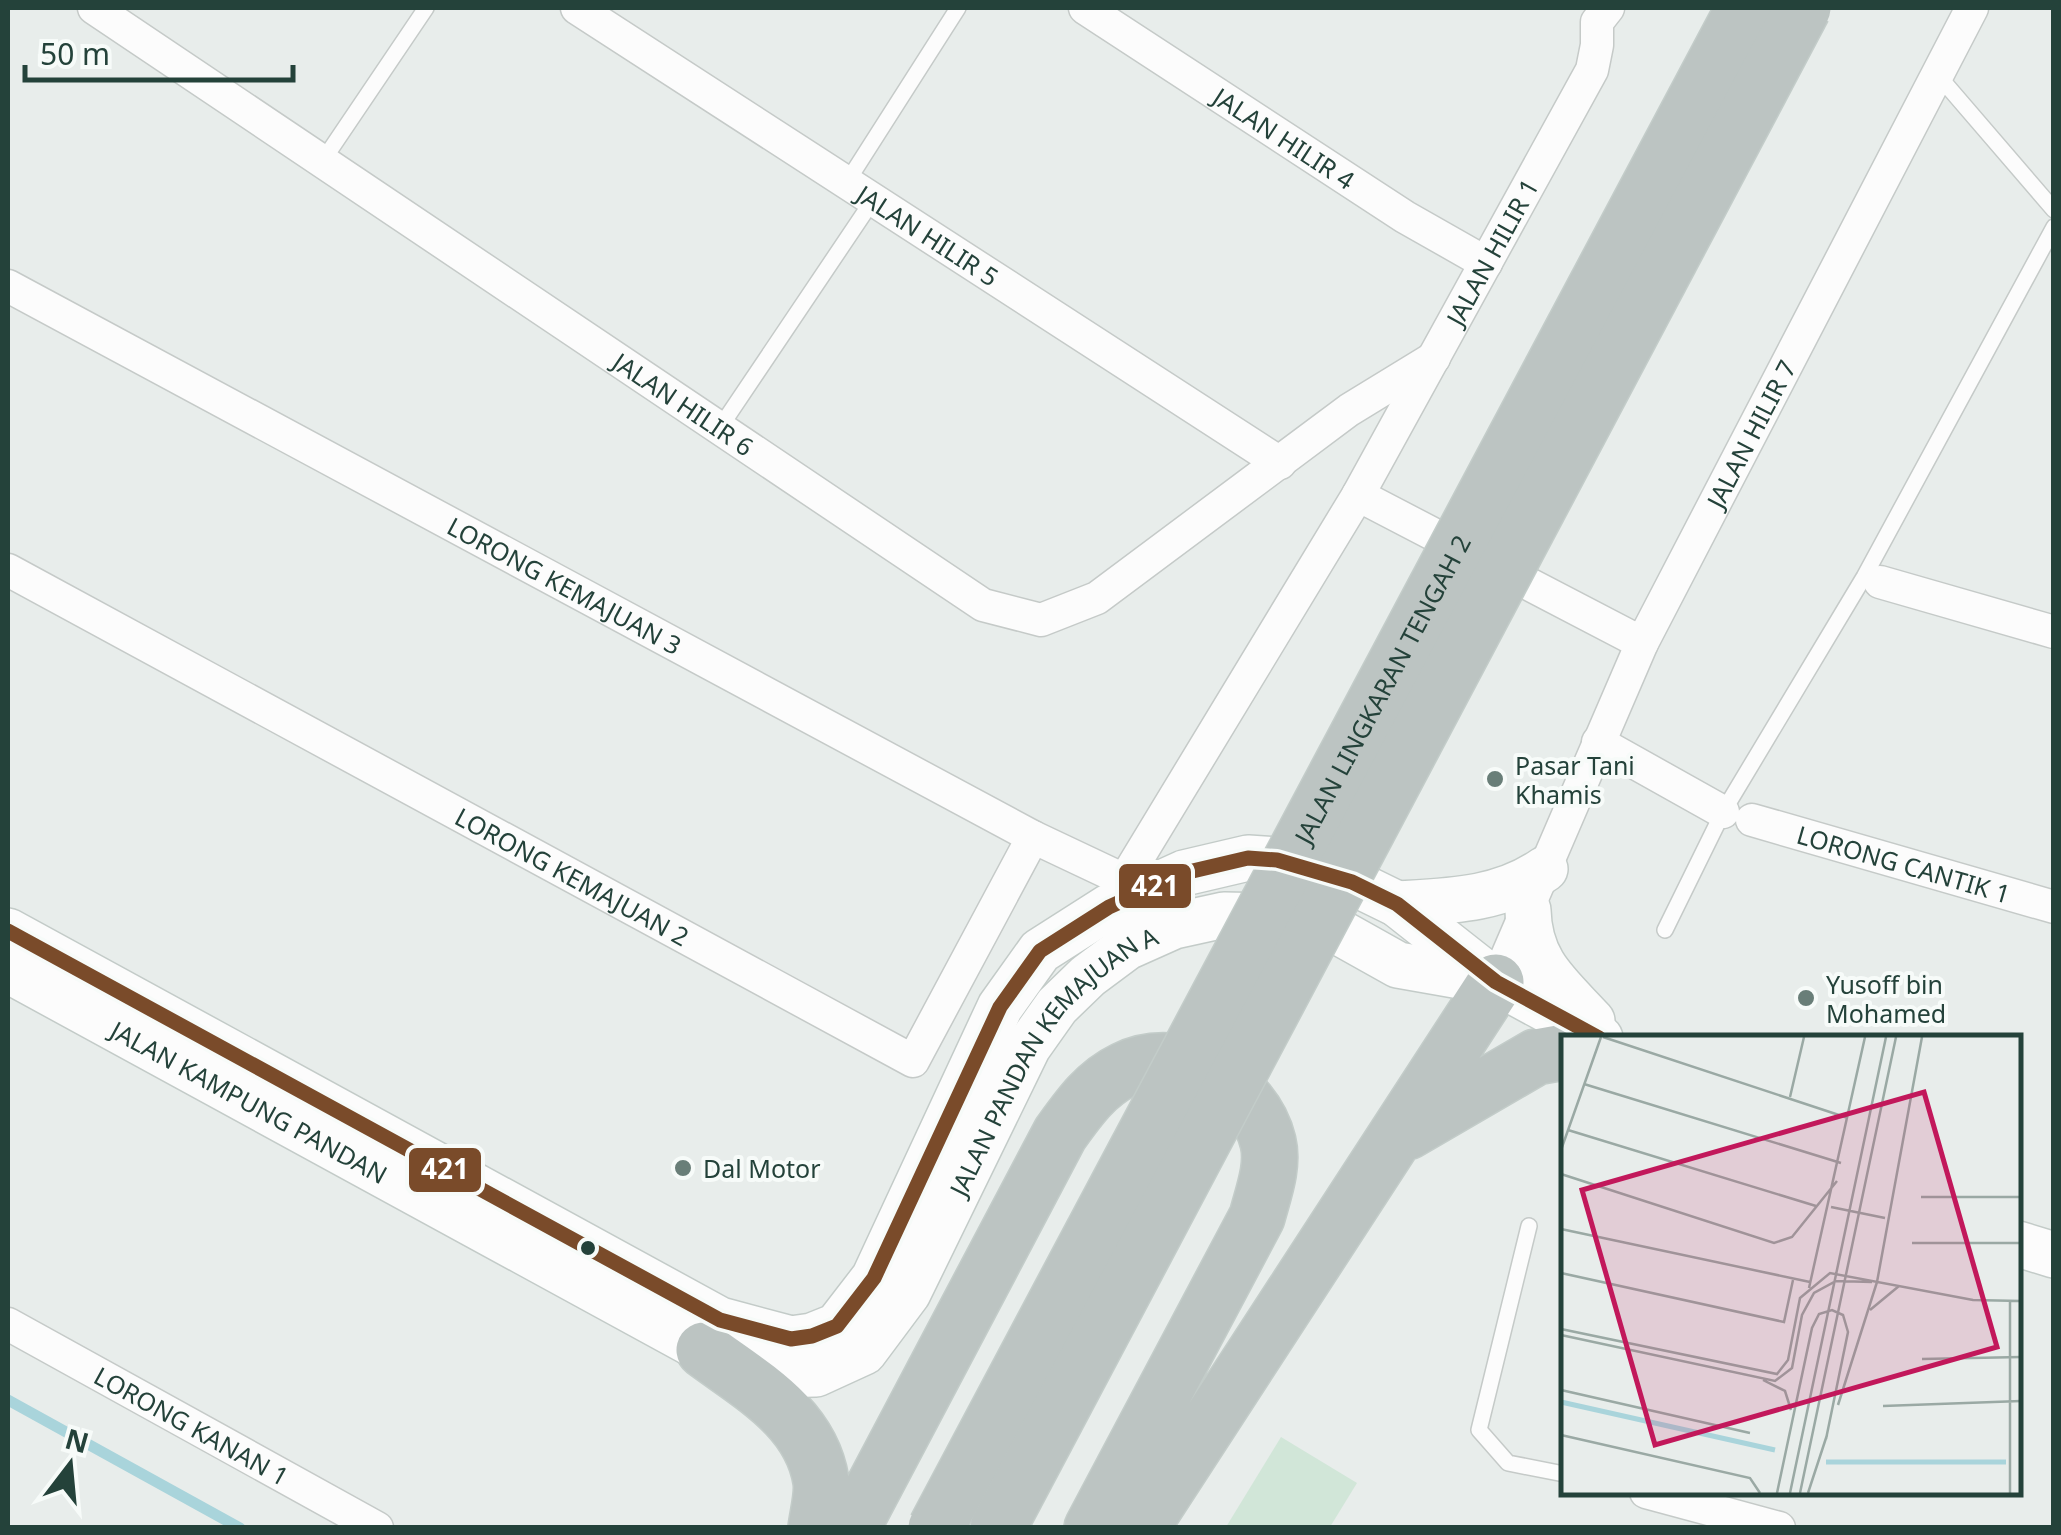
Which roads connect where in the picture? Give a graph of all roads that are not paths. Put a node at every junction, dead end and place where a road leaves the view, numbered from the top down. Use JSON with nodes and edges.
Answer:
{"nodes":[{"id":1,"x":94,"y":8,"type":"edge"},
{"id":2,"x":426,"y":8,"type":"edge"},
{"id":3,"x":577,"y":8,"type":"edge"},
{"id":4,"x":958,"y":8,"type":"edge"},
{"id":5,"x":1085,"y":8,"type":"edge"},
{"id":6,"x":1744,"y":8,"type":"edge"},
{"id":7,"x":1803,"y":8,"type":"edge"},
{"id":8,"x":1972,"y":8,"type":"edge"},
{"id":9,"x":1597,"y":12,"type":"edge"},
{"id":10,"x":1936,"y":74,"type":"junction"},
{"id":11,"x":322,"y":162,"type":"junction"},
{"id":12,"x":860,"y":191,"type":"junction"},
{"id":13,"x":2054,"y":210,"type":"edge"},
{"id":14,"x":2054,"y":227,"type":"edge"},
{"id":15,"x":1486,"y":263,"type":"junction"},
{"id":16,"x":8,"y":286,"type":"edge"},
{"id":17,"x":1434,"y":358,"type":"junction"},
{"id":18,"x":718,"y":430,"type":"junction"},
{"id":19,"x":1280,"y":463,"type":"junction"},
{"id":20,"x":1358,"y":494,"type":"junction"},
{"id":21,"x":8,"y":570,"type":"edge"},
{"id":22,"x":1880,"y":582,"type":"dead end"},
{"id":23,"x":2054,"y":632,"type":"edge"},
{"id":24,"x":1642,"y":643,"type":"junction"},
{"id":25,"x":1598,"y":742,"type":"junction"},
{"id":26,"x":1738,"y":816,"type":"junction"},
{"id":27,"x":1032,"y":837,"type":"junction"},
{"id":28,"x":1537,"y":890,"type":"junction"},
{"id":29,"x":1116,"y":893,"type":"junction"},
{"id":30,"x":1397,"y":904,"type":"junction"},
{"id":31,"x":2054,"y":907,"type":"edge"},
{"id":32,"x":1666,"y":930,"type":"dead end"},
{"id":33,"x":8,"y":931,"type":"edge"},
{"id":34,"x":8,"y":970,"type":"edge"},
{"id":35,"x":1496,"y":982,"type":"junction"},
{"id":36,"x":1598,"y":1035,"type":"edge"},
{"id":37,"x":1601,"y":1035,"type":"edge"},
{"id":38,"x":1561,"y":1053,"type":"edge"},
{"id":39,"x":1395,"y":1140,"type":"junction"},
{"id":40,"x":1528,"y":1226,"type":"dead end"},
{"id":41,"x":2021,"y":1245,"type":"edge"},
{"id":42,"x":2054,"y":1255,"type":"edge"},
{"id":43,"x":8,"y":1324,"type":"edge"},
{"id":44,"x":704,"y":1350,"type":"junction"},
{"id":45,"x":1561,"y":1473,"type":"edge"},
{"id":46,"x":1657,"y":1495,"type":"edge"},
{"id":47,"x":377,"y":1528,"type":"edge"},
{"id":48,"x":816,"y":1528,"type":"edge"},
{"id":49,"x":852,"y":1528,"type":"edge"},
{"id":50,"x":936,"y":1528,"type":"edge"},
{"id":51,"x":998,"y":1528,"type":"edge"},
{"id":52,"x":1092,"y":1528,"type":"edge"},
{"id":53,"x":1141,"y":1528,"type":"edge"},
{"id":54,"x":1779,"y":1528,"type":"edge"}],
"edges":[{"from":1,"to":11,"type":"street","name":"JALAN HILIR 6"},
{"from":2,"to":11,"type":"lane"},
{"from":3,"to":12,"type":"street","name":"JALAN HILIR 5"},
{"from":4,"to":12,"type":"lane"},
{"from":5,"to":15,"type":"street","name":"JALAN HILIR 4"},
{"from":6,"to":50,"type":"highway","name":"JALAN LINGKARAN TENGAH 2","bridge":true},
{"from":7,"to":51,"type":"highway","bridge":true},
{"from":8,"to":10,"type":"street","name":"JALAN HILIR 7"},
{"from":9,"to":15,"type":"street","name":"JALAN HILIR 1"},
{"from":10,"to":13,"type":"lane"},
{"from":10,"to":24,"type":"street","name":"JALAN HILIR 7"},
{"from":11,"to":18,"type":"street","name":"JALAN HILIR 6"},
{"from":12,"to":18,"type":"lane"},
{"from":12,"to":19,"type":"street","name":"JALAN HILIR 5"},
{"from":14,"to":26,"type":"lane"},
{"from":15,"to":17,"type":"street","name":"JALAN HILIR 1"},
{"from":16,"to":27,"type":"street","name":"LORONG KEMAJUAN 3"},
{"from":17,"to":19,"type":"street","name":"JALAN HILIR 6"},
{"from":17,"to":20,"type":"street","name":"JALAN HILIR 1"},
{"from":18,"to":19,"type":"street","name":"JALAN HILIR 6"},
{"from":20,"to":24,"type":"street"},
{"from":20,"to":29,"type":"street","name":"JALAN HILIR 1"},
{"from":21,"to":27,"type":"street","name":"LORONG KEMAJUAN 2"},
{"from":22,"to":23,"type":"street"},
{"from":24,"to":25,"type":"street","name":"JALAN HILIR 7"},
{"from":25,"to":26,"type":"street","name":"LORONG CANTIK 1"},
{"from":25,"to":28,"type":"street","name":"JALAN HILIR 7"},
{"from":26,"to":31,"type":"street","name":"LORONG CANTIK 1"},
{"from":26,"to":32,"type":"lane"},
{"from":27,"to":29,"type":"street","name":"LORONG KEMAJUAN 3"},
{"from":28,"to":30,"type":"street"},
{"from":28,"to":35,"type":"street","name":"JALAN HILIR 7"},
{"from":28,"to":37,"type":"street"},
{"from":29,"to":30,"type":"street","name":"JALAN PANDAN KEMAJUAN A"},
{"from":29,"to":33,"type":"street","name":"JALAN KAMPUNG PANDAN"},
{"from":30,"to":35,"type":"street","name":"JALAN PANDAN KEMAJUAN A"},
{"from":34,"to":44,"type":"street","name":"JALAN KAMPUNG PANDAN"},
{"from":35,"to":36,"type":"street","name":"JALAN PANDAN KEMAJUAN A"},
{"from":35,"to":39,"type":"highway"},
{"from":35,"to":44,"type":"street","name":"JALAN PANDAN KEMAJUAN A"},
{"from":38,"to":39,"type":"highway"},
{"from":39,"to":53,"type":"highway"},
{"from":40,"to":45,"type":"lane"},
{"from":41,"to":42,"type":"street"},
{"from":43,"to":47,"type":"street","name":"LORONG KANAN 1"},
{"from":44,"to":48,"type":"highway"},
{"from":46,"to":54,"type":"street"},
{"from":49,"to":52,"type":"highway"}]}
